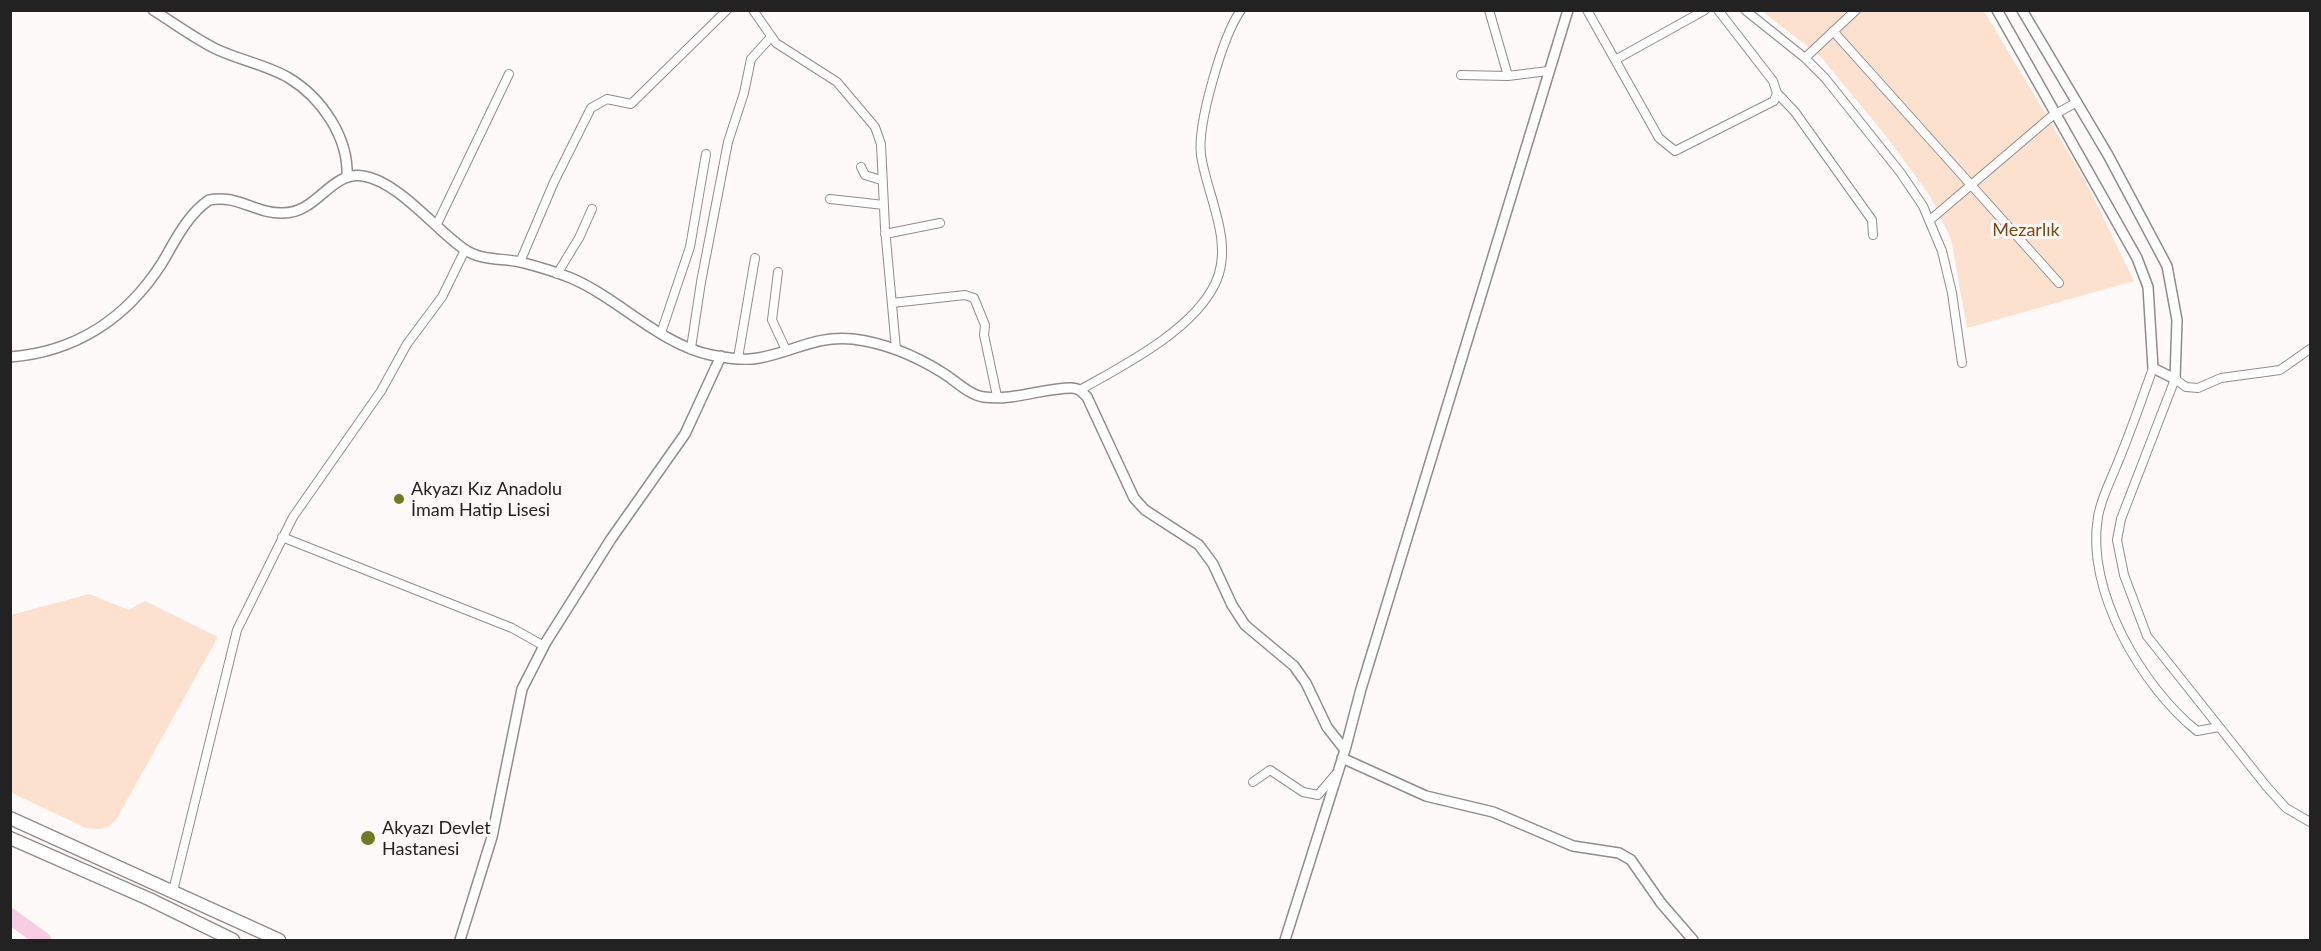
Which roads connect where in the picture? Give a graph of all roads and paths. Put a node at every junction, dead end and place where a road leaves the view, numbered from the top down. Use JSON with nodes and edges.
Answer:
{"nodes":[{"id":1,"x":153,"y":10,"type":"edge"},
{"id":2,"x":726,"y":10,"type":"edge"},
{"id":3,"x":753,"y":10,"type":"edge"},
{"id":4,"x":1241,"y":10,"type":"edge"},
{"id":5,"x":1489,"y":10,"type":"edge"},
{"id":6,"x":1568,"y":10,"type":"edge"},
{"id":7,"x":1587,"y":10,"type":"edge"},
{"id":8,"x":1705,"y":10,"type":"edge"},
{"id":9,"x":1718,"y":10,"type":"edge"},
{"id":10,"x":1745,"y":10,"type":"edge"},
{"id":11,"x":1856,"y":10,"type":"edge"},
{"id":12,"x":1997,"y":10,"type":"edge"},
{"id":13,"x":2022,"y":10,"type":"edge"},
{"id":14,"x":1833,"y":31,"type":"junction"},
{"id":15,"x":771,"y":37,"type":"junction"},
{"id":16,"x":1805,"y":58,"type":"junction"},
{"id":17,"x":1615,"y":60,"type":"junction"},
{"id":18,"x":1548,"y":71,"type":"junction"},
{"id":19,"x":509,"y":74,"type":"dead end"},
{"id":20,"x":1461,"y":75,"type":"dead end"},
{"id":21,"x":1508,"y":76,"type":"junction"},
{"id":22,"x":1777,"y":93,"type":"junction"},
{"id":23,"x":2077,"y":102,"type":"junction"},
{"id":24,"x":2056,"y":114,"type":"junction"},
{"id":25,"x":706,"y":154,"type":"dead end"},
{"id":26,"x":861,"y":167,"type":"dead end"},
{"id":27,"x":347,"y":177,"type":"junction"},
{"id":28,"x":881,"y":180,"type":"junction"},
{"id":29,"x":1971,"y":183,"type":"junction"},
{"id":30,"x":830,"y":199,"type":"dead end"},
{"id":31,"x":884,"y":205,"type":"junction"},
{"id":32,"x":592,"y":209,"type":"dead end"},
{"id":33,"x":1930,"y":220,"type":"junction"},
{"id":34,"x":940,"y":223,"type":"dead end"},
{"id":35,"x":437,"y":224,"type":"junction"},
{"id":36,"x":885,"y":234,"type":"junction"},
{"id":37,"x":1873,"y":235,"type":"dead end"},
{"id":38,"x":465,"y":250,"type":"junction"},
{"id":39,"x":755,"y":258,"type":"dead end"},
{"id":40,"x":520,"y":262,"type":"junction"},
{"id":41,"x":778,"y":272,"type":"dead end"},
{"id":42,"x":556,"y":274,"type":"junction"},
{"id":43,"x":2059,"y":283,"type":"dead end"},
{"id":44,"x":892,"y":303,"type":"junction"},
{"id":45,"x":661,"y":333,"type":"junction"},
{"id":46,"x":691,"y":348,"type":"junction"},
{"id":47,"x":896,"y":349,"type":"junction"},
{"id":48,"x":2310,"y":349,"type":"edge"},
{"id":49,"x":786,"y":350,"type":"junction"},
{"id":50,"x":721,"y":356,"type":"junction"},
{"id":51,"x":10,"y":357,"type":"edge"},
{"id":52,"x":738,"y":358,"type":"junction"},
{"id":53,"x":1962,"y":363,"type":"dead end"},
{"id":54,"x":2153,"y":368,"type":"junction"},
{"id":55,"x":2175,"y":379,"type":"junction"},
{"id":56,"x":1080,"y":390,"type":"junction"},
{"id":57,"x":998,"y":396,"type":"junction"},
{"id":58,"x":282,"y":537,"type":"junction"},
{"id":59,"x":544,"y":646,"type":"junction"},
{"id":60,"x":2219,"y":728,"type":"junction"},
{"id":61,"x":1344,"y":754,"type":"junction"},
{"id":62,"x":1335,"y":776,"type":"junction"},
{"id":63,"x":1253,"y":782,"type":"dead end"},
{"id":64,"x":10,"y":818,"type":"edge"},
{"id":65,"x":2310,"y":822,"type":"edge"},
{"id":66,"x":10,"y":838,"type":"edge"},
{"id":67,"x":173,"y":891,"type":"junction"},
{"id":68,"x":233,"y":940,"type":"edge"},
{"id":69,"x":279,"y":940,"type":"edge"},
{"id":70,"x":460,"y":940,"type":"edge"},
{"id":71,"x":1285,"y":940,"type":"edge"},
{"id":72,"x":1693,"y":940,"type":"edge"}],
"edges":[{"from":1,"to":27,"type":"street"},
{"from":2,"to":40,"type":"street"},
{"from":3,"to":15,"type":"street"},
{"from":4,"to":56,"type":"street"},
{"from":5,"to":21,"type":"street"},
{"from":6,"to":18,"type":"street"},
{"from":7,"to":17,"type":"street"},
{"from":8,"to":17,"type":"street"},
{"from":9,"to":22,"type":"street"},
{"from":10,"to":16,"type":"street"},
{"from":11,"to":14,"type":"street"},
{"from":12,"to":24,"type":"street"},
{"from":13,"to":23,"type":"street"},
{"from":14,"to":16,"type":"street"},
{"from":14,"to":29,"type":"street"},
{"from":15,"to":28,"type":"street"},
{"from":15,"to":46,"type":"street"},
{"from":16,"to":33,"type":"street"},
{"from":17,"to":22,"type":"street"},
{"from":18,"to":21,"type":"street"},
{"from":18,"to":61,"type":"street"},
{"from":19,"to":35,"type":"street"},
{"from":20,"to":21,"type":"street"},
{"from":22,"to":37,"type":"street"},
{"from":23,"to":24,"type":"street"},
{"from":23,"to":55,"type":"street"},
{"from":24,"to":29,"type":"street"},
{"from":24,"to":54,"type":"street"},
{"from":25,"to":45,"type":"street"},
{"from":26,"to":28,"type":"street"},
{"from":27,"to":35,"type":"street"},
{"from":27,"to":51,"type":"street"},
{"from":28,"to":31,"type":"street"},
{"from":29,"to":33,"type":"street"},
{"from":29,"to":43,"type":"street"},
{"from":30,"to":31,"type":"street"},
{"from":31,"to":36,"type":"street"},
{"from":32,"to":42,"type":"street"},
{"from":33,"to":53,"type":"street"},
{"from":34,"to":36,"type":"street"},
{"from":35,"to":38,"type":"street"},
{"from":36,"to":44,"type":"street"},
{"from":38,"to":40,"type":"street"},
{"from":38,"to":58,"type":"street"},
{"from":39,"to":52,"type":"street"},
{"from":40,"to":42,"type":"street"},
{"from":41,"to":49,"type":"street"},
{"from":42,"to":45,"type":"street"},
{"from":44,"to":47,"type":"street"},
{"from":44,"to":57,"type":"street"},
{"from":45,"to":46,"type":"street"},
{"from":46,"to":50,"type":"street"},
{"from":47,"to":49,"type":"street"},
{"from":47,"to":57,"type":"street"},
{"from":48,"to":55,"type":"street"},
{"from":49,"to":52,"type":"street"},
{"from":50,"to":52,"type":"street"},
{"from":50,"to":59,"type":"street"},
{"from":54,"to":55,"type":"street"},
{"from":54,"to":60,"type":"street"},
{"from":55,"to":60,"type":"street"},
{"from":56,"to":57,"type":"street"},
{"from":56,"to":61,"type":"street"},
{"from":58,"to":59,"type":"street"},
{"from":58,"to":67,"type":"street"},
{"from":59,"to":70,"type":"street"},
{"from":60,"to":65,"type":"street"},
{"from":61,"to":62,"type":"street"},
{"from":61,"to":72,"type":"street"},
{"from":62,"to":63,"type":"street"},
{"from":62,"to":71,"type":"street"},
{"from":64,"to":67,"type":"highway"},
{"from":66,"to":68,"type":"highway"},
{"from":67,"to":69,"type":"highway"}]}
